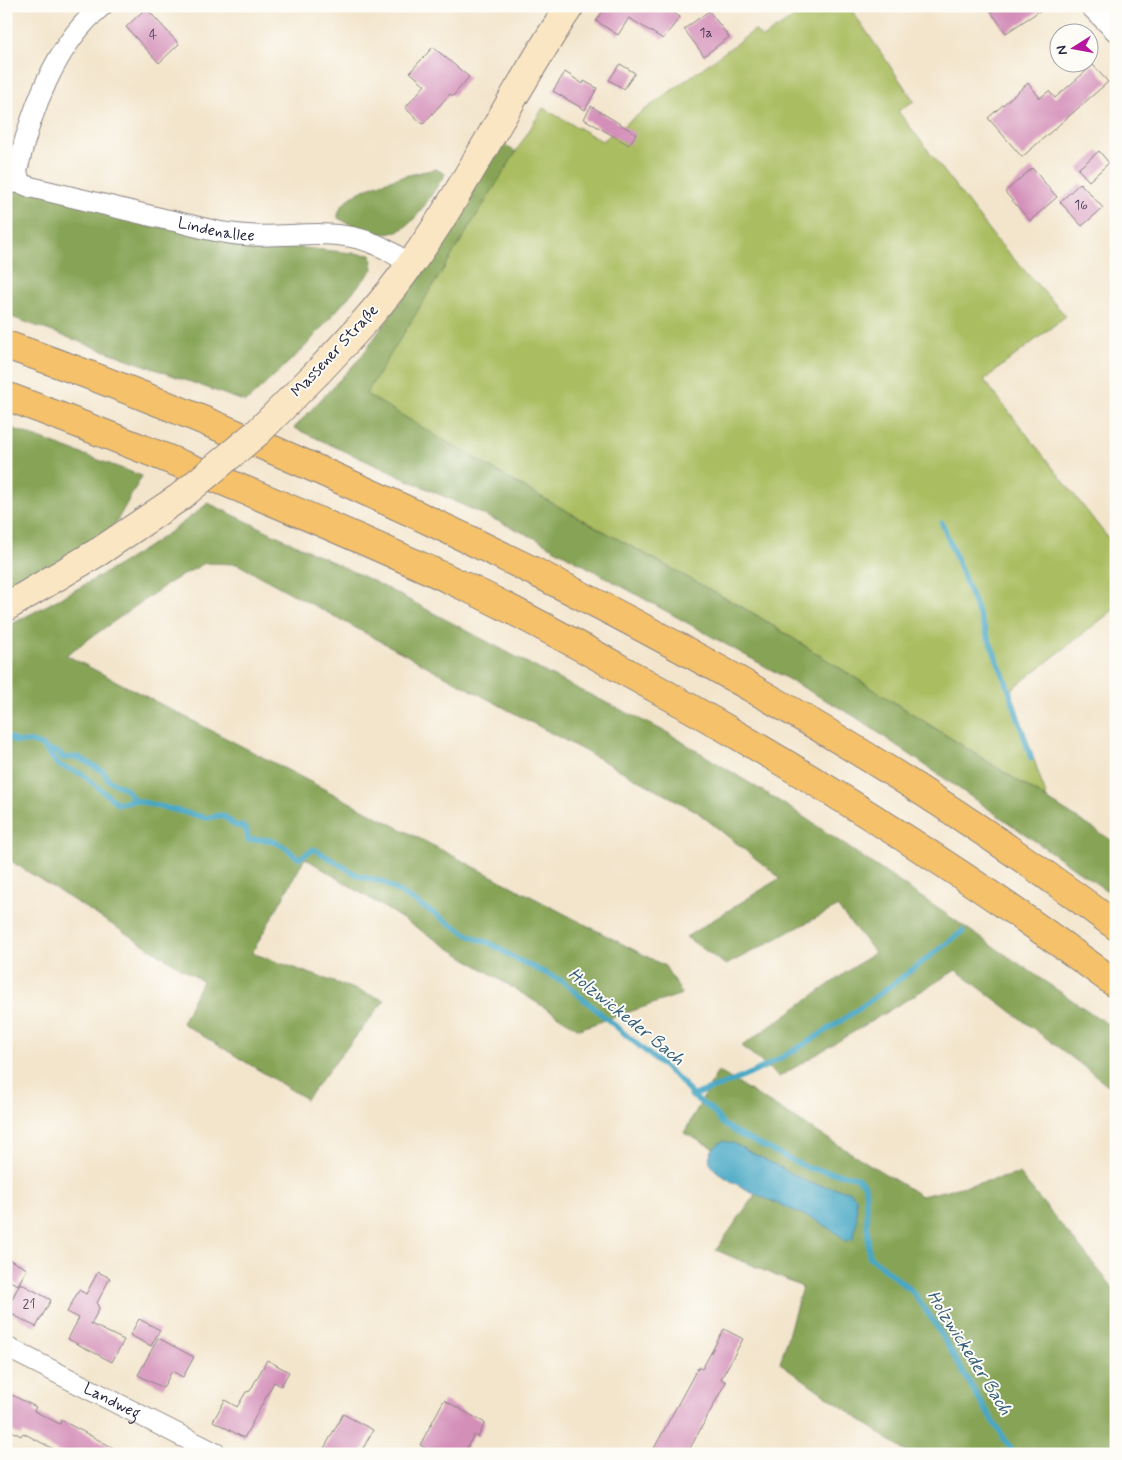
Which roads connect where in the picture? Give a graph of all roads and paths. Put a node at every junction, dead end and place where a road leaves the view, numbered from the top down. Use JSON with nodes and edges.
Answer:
{"nodes":[{"id":1,"x":102,"y":6,"type":"edge"},
{"id":2,"x":570,"y":6,"type":"edge"},
{"id":3,"x":1093,"y":6,"type":"edge"},
{"id":4,"x":1116,"y":30,"type":"edge"},
{"id":5,"x":13,"y":182,"type":"edge"},
{"id":6,"x":410,"y":266,"type":"junction"},
{"id":7,"x":6,"y":345,"type":"edge"},
{"id":8,"x":6,"y":396,"type":"edge"},
{"id":9,"x":6,"y":607,"type":"edge"},
{"id":10,"x":1116,"y":926,"type":"edge"},
{"id":11,"x":1116,"y":984,"type":"edge"},
{"id":12,"x":6,"y":1347,"type":"edge"},
{"id":13,"x":217,"y":1454,"type":"edge"}],
"edges":[{"from":1,"to":5,"type":"street"},
{"from":2,"to":6,"type":"main road","name":"Massener Straße"},
{"from":3,"to":4,"type":"street"},
{"from":5,"to":6,"type":"street","name":"Lindenallee"},
{"from":6,"to":9,"type":"main road","name":"Massener Straße","bridge":true},
{"from":7,"to":10,"type":"highway"},
{"from":8,"to":11,"type":"highway"},
{"from":12,"to":13,"type":"street","name":"Landweg"}]}
